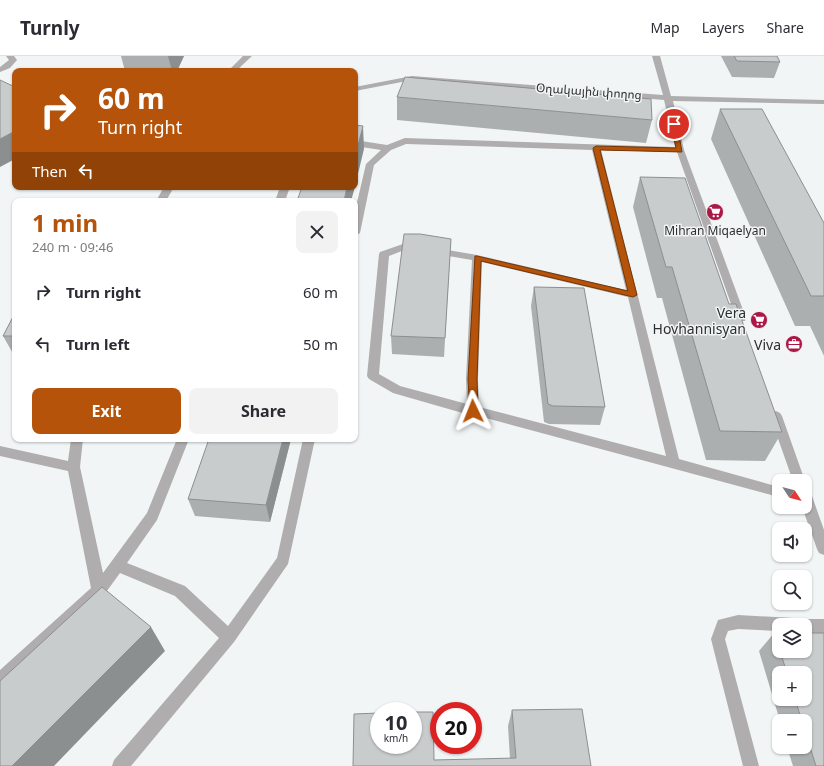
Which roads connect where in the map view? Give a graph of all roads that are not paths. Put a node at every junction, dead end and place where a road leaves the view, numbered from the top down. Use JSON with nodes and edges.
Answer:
{"nodes":[{"id":1,"x":10,"y":56,"type":"edge"},
{"id":2,"x":248,"y":56,"type":"edge"},
{"id":3,"x":656,"y":56,"type":"edge"},
{"id":4,"x":234,"y":68,"type":"edge"},
{"id":5,"x":0,"y":70,"type":"edge"},
{"id":6,"x":358,"y":89,"type":"edge"},
{"id":7,"x":668,"y":98,"type":"junction"},
{"id":8,"x":824,"y":102,"type":"edge"},
{"id":9,"x":358,"y":143,"type":"edge"},
{"id":10,"x":388,"y":148,"type":"junction"},
{"id":11,"x":596,"y":148,"type":"junction"},
{"id":12,"x":680,"y":150,"type":"junction"},
{"id":13,"x":358,"y":219,"type":"edge"},
{"id":14,"x":477,"y":258,"type":"junction"},
{"id":15,"x":633,"y":295,"type":"junction"},
{"id":16,"x":745,"y":331,"type":"edge"},
{"id":17,"x":772,"y":406,"type":"edge"},
{"id":18,"x":473,"y":411,"type":"junction"},
{"id":19,"x":77,"y":442,"type":"edge"},
{"id":20,"x":182,"y":442,"type":"edge"},
{"id":21,"x":308,"y":442,"type":"edge"},
{"id":22,"x":0,"y":451,"type":"edge"},
{"id":23,"x":674,"y":463,"type":"junction"},
{"id":24,"x":74,"y":467,"type":"junction"},
{"id":25,"x":796,"y":474,"type":"edge"},
{"id":26,"x":772,"y":490,"type":"edge"},
{"id":27,"x":811,"y":514,"type":"edge"},
{"id":28,"x":824,"y":549,"type":"edge"},
{"id":29,"x":117,"y":565,"type":"junction"},
{"id":30,"x":99,"y":590,"type":"junction"},
{"id":31,"x":772,"y":624,"type":"edge"},
{"id":32,"x":812,"y":626,"type":"edge"},
{"id":33,"x":824,"y":626,"type":"edge"},
{"id":34,"x":229,"y":637,"type":"junction"},
{"id":35,"x":0,"y":680,"type":"edge"},
{"id":36,"x":120,"y":766,"type":"edge"},
{"id":37,"x":751,"y":766,"type":"edge"}],
"edges":[{"from":1,"to":5,"type":"street"},
{"from":2,"to":4,"type":"street"},
{"from":3,"to":7,"type":"street"},
{"from":6,"to":7,"type":"street","name":"Օղակային փողոց"},
{"from":7,"to":8,"type":"street","name":"Օղակային փողոց"},
{"from":7,"to":12,"type":"street"},
{"from":9,"to":10,"type":"street"},
{"from":10,"to":11,"type":"street"},
{"from":10,"to":13,"type":"street"},
{"from":11,"to":12,"type":"street"},
{"from":11,"to":15,"type":"street"},
{"from":12,"to":16,"type":"street"},
{"from":14,"to":15,"type":"street"},
{"from":14,"to":18,"type":"street"},
{"from":14,"to":18,"type":"street"},
{"from":15,"to":23,"type":"street"},
{"from":17,"to":25,"type":"street"},
{"from":18,"to":23,"type":"street"},
{"from":19,"to":24,"type":"street"},
{"from":20,"to":29,"type":"street"},
{"from":21,"to":34,"type":"street"},
{"from":22,"to":24,"type":"street"},
{"from":23,"to":26,"type":"street"},
{"from":24,"to":30,"type":"street"},
{"from":27,"to":28,"type":"street"},
{"from":29,"to":30,"type":"street"},
{"from":29,"to":34,"type":"street"},
{"from":30,"to":35,"type":"street"},
{"from":31,"to":37,"type":"street"},
{"from":32,"to":33,"type":"street"},
{"from":34,"to":36,"type":"street"}]}
